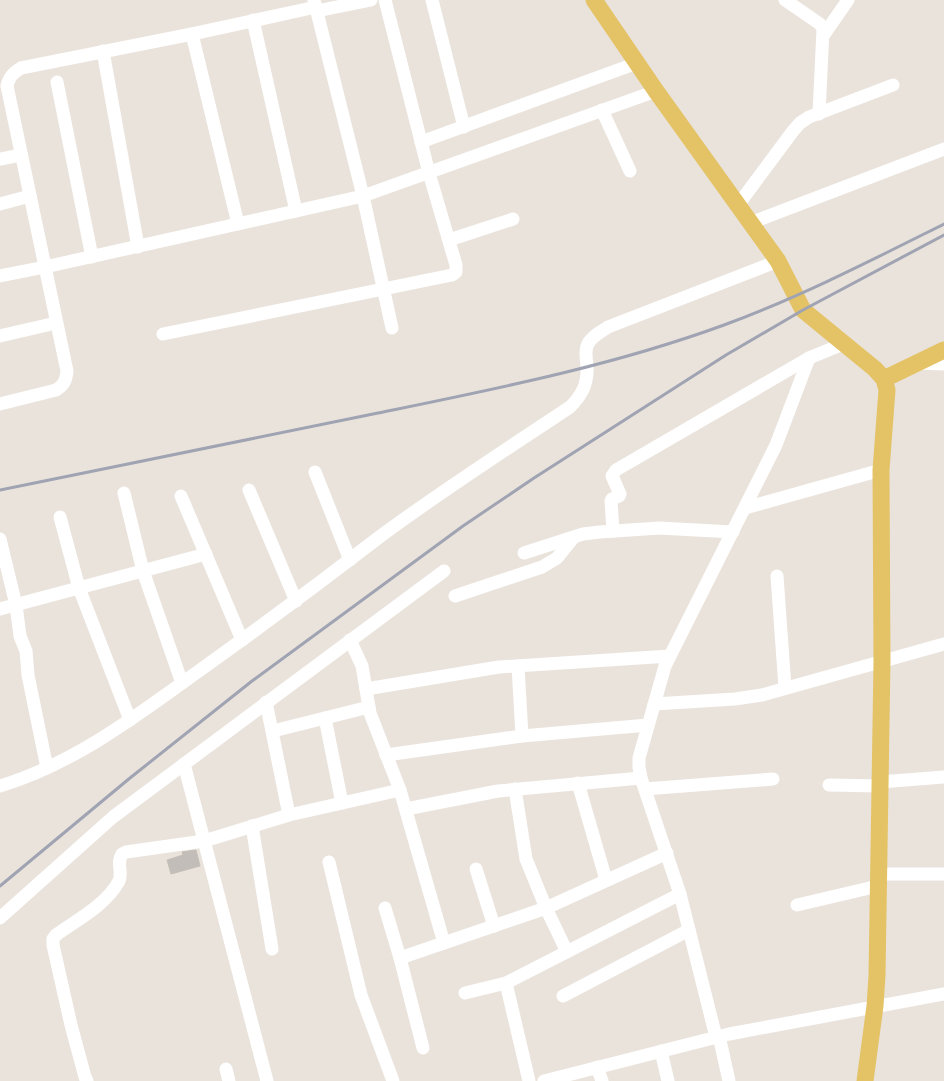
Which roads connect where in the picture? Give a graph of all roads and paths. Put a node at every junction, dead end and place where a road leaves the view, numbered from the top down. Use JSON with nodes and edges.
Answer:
{"nodes":[{"id":1,"x":371,"y":0,"type":"edge"},
{"id":2,"x":385,"y":0,"type":"edge"},
{"id":3,"x":432,"y":0,"type":"edge"},
{"id":4,"x":594,"y":0,"type":"edge"},
{"id":5,"x":785,"y":0,"type":"edge"},
{"id":6,"x":848,"y":0,"type":"edge"},
{"id":7,"x":315,"y":6,"type":"edge"},
{"id":8,"x":253,"y":20,"type":"junction"},
{"id":9,"x":192,"y":34,"type":"junction"},
{"id":10,"x":823,"y":36,"type":"junction"},
{"id":11,"x":103,"y":51,"type":"junction"},
{"id":12,"x":637,"y":63,"type":"junction"},
{"id":13,"x":57,"y":82,"type":"dead end"},
{"id":14,"x":893,"y":85,"type":"dead end"},
{"id":15,"x":656,"y":91,"type":"junction"},
{"id":16,"x":602,"y":110,"type":"junction"},
{"id":17,"x":819,"y":114,"type":"junction"},
{"id":18,"x":464,"y":127,"type":"junction"},
{"id":19,"x":421,"y":142,"type":"junction"},
{"id":20,"x":944,"y":149,"type":"edge"},
{"id":21,"x":21,"y":155,"type":"junction"},
{"id":22,"x":0,"y":159,"type":"edge"},
{"id":23,"x":630,"y":171,"type":"dead end"},
{"id":24,"x":429,"y":173,"type":"junction"},
{"id":25,"x":30,"y":196,"type":"junction"},
{"id":26,"x":363,"y":196,"type":"junction"},
{"id":27,"x":0,"y":204,"type":"edge"},
{"id":28,"x":738,"y":205,"type":"junction"},
{"id":29,"x":296,"y":211,"type":"junction"},
{"id":30,"x":513,"y":219,"type":"dead end"},
{"id":31,"x":750,"y":223,"type":"junction"},
{"id":32,"x":238,"y":224,"type":"junction"},
{"id":33,"x":449,"y":240,"type":"junction"},
{"id":34,"x":138,"y":247,"type":"junction"},
{"id":35,"x":92,"y":257,"type":"junction"},
{"id":36,"x":778,"y":261,"type":"junction"},
{"id":37,"x":45,"y":267,"type":"junction"},
{"id":38,"x":0,"y":276,"type":"edge"},
{"id":39,"x":383,"y":288,"type":"junction"},
{"id":40,"x":56,"y":323,"type":"junction"},
{"id":41,"x":392,"y":328,"type":"dead end"},
{"id":42,"x":163,"y":334,"type":"dead end"},
{"id":43,"x":0,"y":336,"type":"edge"},
{"id":44,"x":843,"y":344,"type":"junction"},
{"id":45,"x":944,"y":350,"type":"edge"},
{"id":46,"x":809,"y":358,"type":"junction"},
{"id":47,"x":918,"y":362,"type":"junction"},
{"id":48,"x":944,"y":364,"type":"edge"},
{"id":49,"x":884,"y":379,"type":"junction"},
{"id":50,"x":0,"y":404,"type":"edge"},
{"id":51,"x":881,"y":470,"type":"junction"},
{"id":52,"x":315,"y":472,"type":"dead end"},
{"id":53,"x":249,"y":490,"type":"dead end"},
{"id":54,"x":124,"y":493,"type":"dead end"},
{"id":55,"x":181,"y":496,"type":"dead end"},
{"id":56,"x":745,"y":508,"type":"junction"},
{"id":57,"x":60,"y":517,"type":"dead end"},
{"id":58,"x":613,"y":531,"type":"junction"},
{"id":59,"x":733,"y":532,"type":"junction"},
{"id":60,"x":574,"y":537,"type":"junction"},
{"id":61,"x":0,"y":539,"type":"edge"},
{"id":62,"x":524,"y":553,"type":"dead end"},
{"id":63,"x":206,"y":554,"type":"junction"},
{"id":64,"x":350,"y":560,"type":"junction"},
{"id":65,"x":143,"y":571,"type":"junction"},
{"id":66,"x":444,"y":571,"type":"dead end"},
{"id":67,"x":777,"y":576,"type":"dead end"},
{"id":68,"x":79,"y":588,"type":"junction"},
{"id":69,"x":455,"y":596,"type":"dead end"},
{"id":70,"x":296,"y":600,"type":"junction"},
{"id":71,"x":16,"y":604,"type":"junction"},
{"id":72,"x":0,"y":609,"type":"edge"},
{"id":73,"x":242,"y":640,"type":"junction"},
{"id":74,"x":350,"y":640,"type":"junction"},
{"id":75,"x":944,"y":644,"type":"edge"},
{"id":76,"x":670,"y":656,"type":"junction"},
{"id":77,"x":882,"y":661,"type":"junction"},
{"id":78,"x":518,"y":666,"type":"junction"},
{"id":79,"x":182,"y":684,"type":"junction"},
{"id":80,"x":784,"y":688,"type":"junction"},
{"id":81,"x":366,"y":690,"type":"junction"},
{"id":82,"x":266,"y":702,"type":"junction"},
{"id":83,"x":654,"y":704,"type":"junction"},
{"id":84,"x":369,"y":707,"type":"junction"},
{"id":85,"x":325,"y":718,"type":"junction"},
{"id":86,"x":130,"y":720,"type":"junction"},
{"id":87,"x":648,"y":725,"type":"junction"},
{"id":88,"x":273,"y":731,"type":"junction"},
{"id":89,"x":522,"y":736,"type":"junction"},
{"id":90,"x":386,"y":754,"type":"junction"},
{"id":91,"x":184,"y":764,"type":"junction"},
{"id":92,"x":47,"y":768,"type":"junction"},
{"id":93,"x":944,"y":777,"type":"edge"},
{"id":94,"x":773,"y":779,"type":"dead end"},
{"id":95,"x":578,"y":783,"type":"junction"},
{"id":96,"x":643,"y":783,"type":"junction"},
{"id":97,"x":880,"y":784,"type":"junction"},
{"id":98,"x":0,"y":785,"type":"edge"},
{"id":99,"x":829,"y":785,"type":"dead end"},
{"id":100,"x":515,"y":789,"type":"junction"},
{"id":101,"x":400,"y":790,"type":"junction"},
{"id":102,"x":342,"y":803,"type":"junction"},
{"id":103,"x":406,"y":809,"type":"junction"},
{"id":104,"x":289,"y":815,"type":"junction"},
{"id":105,"x":252,"y":826,"type":"junction"},
{"id":106,"x":204,"y":840,"type":"junction"},
{"id":107,"x":667,"y":853,"type":"junction"},
{"id":108,"x":329,"y":862,"type":"dead end"},
{"id":109,"x":476,"y":868,"type":"dead end"},
{"id":110,"x":944,"y":874,"type":"edge"},
{"id":111,"x":606,"y":880,"type":"junction"},
{"id":112,"x":878,"y":880,"type":"junction"},
{"id":113,"x":680,"y":894,"type":"junction"},
{"id":114,"x":797,"y":905,"type":"dead end"},
{"id":115,"x":385,"y":908,"type":"dead end"},
{"id":116,"x":546,"y":908,"type":"junction"},
{"id":117,"x":0,"y":918,"type":"edge"},
{"id":118,"x":494,"y":926,"type":"junction"},
{"id":119,"x":689,"y":930,"type":"junction"},
{"id":120,"x":444,"y":943,"type":"junction"},
{"id":121,"x":272,"y":949,"type":"dead end"},
{"id":122,"x":567,"y":952,"type":"junction"},
{"id":123,"x":400,"y":958,"type":"junction"},
{"id":124,"x":506,"y":983,"type":"junction"},
{"id":125,"x":465,"y":993,"type":"dead end"},
{"id":126,"x":944,"y":994,"type":"edge"},
{"id":127,"x":563,"y":996,"type":"dead end"},
{"id":128,"x":875,"y":1006,"type":"junction"},
{"id":129,"x":718,"y":1037,"type":"junction"},
{"id":130,"x":423,"y":1048,"type":"dead end"},
{"id":131,"x":661,"y":1051,"type":"junction"},
{"id":132,"x":597,"y":1067,"type":"junction"},
{"id":133,"x":87,"y":1081,"type":"edge"},
{"id":134,"x":267,"y":1081,"type":"edge"},
{"id":135,"x":393,"y":1081,"type":"edge"},
{"id":136,"x":529,"y":1081,"type":"edge"},
{"id":137,"x":544,"y":1081,"type":"edge"},
{"id":138,"x":602,"y":1081,"type":"edge"},
{"id":139,"x":668,"y":1081,"type":"edge"},
{"id":140,"x":729,"y":1081,"type":"edge"},
{"id":141,"x":865,"y":1081,"type":"edge"}],
"edges":[{"from":1,"to":7,"type":"street"},
{"from":2,"to":19,"type":"street"},
{"from":3,"to":18,"type":"street"},
{"from":4,"to":12,"type":"main road"},
{"from":5,"to":10,"type":"street"},
{"from":6,"to":10,"type":"street"},
{"from":7,"to":8,"type":"street"},
{"from":7,"to":26,"type":"street"},
{"from":8,"to":9,"type":"street"},
{"from":8,"to":29,"type":"street"},
{"from":9,"to":11,"type":"street"},
{"from":9,"to":32,"type":"street"},
{"from":10,"to":17,"type":"street"},
{"from":11,"to":21,"type":"street"},
{"from":11,"to":34,"type":"street"},
{"from":12,"to":15,"type":"main road"},
{"from":12,"to":18,"type":"street"},
{"from":13,"to":35,"type":"street"},
{"from":14,"to":17,"type":"street"},
{"from":15,"to":16,"type":"street"},
{"from":15,"to":28,"type":"main road"},
{"from":16,"to":23,"type":"street"},
{"from":16,"to":24,"type":"street"},
{"from":17,"to":28,"type":"street"},
{"from":18,"to":19,"type":"street"},
{"from":19,"to":24,"type":"street"},
{"from":20,"to":31,"type":"street"},
{"from":21,"to":22,"type":"street"},
{"from":21,"to":25,"type":"street"},
{"from":24,"to":26,"type":"street"},
{"from":24,"to":33,"type":"street"},
{"from":25,"to":27,"type":"street"},
{"from":25,"to":37,"type":"street"},
{"from":26,"to":29,"type":"street"},
{"from":26,"to":39,"type":"street"},
{"from":28,"to":31,"type":"main road"},
{"from":29,"to":32,"type":"street"},
{"from":30,"to":33,"type":"street"},
{"from":31,"to":36,"type":"main road"},
{"from":32,"to":34,"type":"street"},
{"from":33,"to":39,"type":"street"},
{"from":34,"to":35,"type":"street"},
{"from":35,"to":37,"type":"street"},
{"from":36,"to":44,"type":"main road"},
{"from":36,"to":64,"type":"street"},
{"from":37,"to":38,"type":"street"},
{"from":37,"to":40,"type":"street"},
{"from":39,"to":41,"type":"street"},
{"from":39,"to":42,"type":"street"},
{"from":40,"to":43,"type":"street"},
{"from":40,"to":50,"type":"street"},
{"from":44,"to":46,"type":"street"},
{"from":44,"to":49,"type":"main road"},
{"from":45,"to":47,"type":"main road"},
{"from":46,"to":56,"type":"street"},
{"from":46,"to":58,"type":"street"},
{"from":47,"to":48,"type":"street"},
{"from":47,"to":49,"type":"main road"},
{"from":49,"to":51,"type":"main road"},
{"from":51,"to":56,"type":"street"},
{"from":51,"to":77,"type":"main road"},
{"from":52,"to":64,"type":"street"},
{"from":53,"to":70,"type":"street"},
{"from":54,"to":65,"type":"street"},
{"from":55,"to":63,"type":"street"},
{"from":56,"to":59,"type":"street"},
{"from":57,"to":68,"type":"street"},
{"from":58,"to":59,"type":"street"},
{"from":58,"to":60,"type":"street"},
{"from":59,"to":76,"type":"street"},
{"from":60,"to":62,"type":"street"},
{"from":60,"to":69,"type":"street"},
{"from":61,"to":71,"type":"street"},
{"from":63,"to":65,"type":"street"},
{"from":63,"to":73,"type":"street"},
{"from":64,"to":70,"type":"street"},
{"from":65,"to":68,"type":"street"},
{"from":65,"to":79,"type":"street"},
{"from":66,"to":74,"type":"street"},
{"from":67,"to":80,"type":"street"},
{"from":68,"to":71,"type":"street"},
{"from":68,"to":86,"type":"street"},
{"from":70,"to":73,"type":"street"},
{"from":71,"to":72,"type":"street"},
{"from":71,"to":92,"type":"street"},
{"from":73,"to":79,"type":"street"},
{"from":74,"to":81,"type":"street"},
{"from":74,"to":82,"type":"street"},
{"from":75,"to":77,"type":"street"},
{"from":76,"to":78,"type":"street"},
{"from":76,"to":83,"type":"street"},
{"from":77,"to":80,"type":"street"},
{"from":77,"to":97,"type":"main road"},
{"from":78,"to":81,"type":"street"},
{"from":78,"to":89,"type":"street"},
{"from":79,"to":86,"type":"street"},
{"from":80,"to":83,"type":"street"},
{"from":81,"to":84,"type":"street"},
{"from":82,"to":88,"type":"street"},
{"from":82,"to":91,"type":"street"},
{"from":83,"to":87,"type":"street"},
{"from":84,"to":85,"type":"street"},
{"from":84,"to":90,"type":"street"},
{"from":85,"to":88,"type":"street"},
{"from":85,"to":102,"type":"street"},
{"from":86,"to":92,"type":"street"},
{"from":87,"to":89,"type":"street"},
{"from":87,"to":96,"type":"street"},
{"from":88,"to":104,"type":"street"},
{"from":89,"to":90,"type":"street"},
{"from":90,"to":101,"type":"street"},
{"from":91,"to":106,"type":"street"},
{"from":91,"to":117,"type":"street"},
{"from":92,"to":98,"type":"street"},
{"from":93,"to":97,"type":"street"},
{"from":94,"to":96,"type":"street"},
{"from":95,"to":96,"type":"street"},
{"from":95,"to":100,"type":"street"},
{"from":95,"to":111,"type":"street"},
{"from":96,"to":107,"type":"street"},
{"from":97,"to":99,"type":"street"},
{"from":97,"to":112,"type":"main road"},
{"from":100,"to":103,"type":"street"},
{"from":100,"to":116,"type":"street"},
{"from":101,"to":102,"type":"street"},
{"from":101,"to":103,"type":"street"},
{"from":102,"to":104,"type":"street"},
{"from":103,"to":120,"type":"street"},
{"from":104,"to":105,"type":"street"},
{"from":105,"to":106,"type":"street"},
{"from":105,"to":121,"type":"street"},
{"from":106,"to":133,"type":"street"},
{"from":106,"to":134,"type":"street"},
{"from":107,"to":111,"type":"street"},
{"from":107,"to":113,"type":"street"},
{"from":108,"to":135,"type":"street"},
{"from":109,"to":118,"type":"street"},
{"from":110,"to":112,"type":"street"},
{"from":111,"to":116,"type":"street"},
{"from":112,"to":114,"type":"street"},
{"from":112,"to":128,"type":"main road"},
{"from":113,"to":119,"type":"street"},
{"from":113,"to":122,"type":"street"},
{"from":115,"to":123,"type":"street"},
{"from":116,"to":118,"type":"street"},
{"from":116,"to":122,"type":"street"},
{"from":118,"to":120,"type":"street"},
{"from":119,"to":127,"type":"street"},
{"from":119,"to":129,"type":"street"},
{"from":120,"to":123,"type":"street"},
{"from":122,"to":124,"type":"street"},
{"from":123,"to":130,"type":"street"},
{"from":124,"to":125,"type":"street"},
{"from":124,"to":136,"type":"street"},
{"from":126,"to":128,"type":"street"},
{"from":128,"to":129,"type":"street"},
{"from":128,"to":141,"type":"main road"},
{"from":129,"to":131,"type":"street"},
{"from":129,"to":140,"type":"street"},
{"from":131,"to":132,"type":"street"},
{"from":131,"to":139,"type":"street"},
{"from":132,"to":137,"type":"street"},
{"from":132,"to":138,"type":"street"}]}
